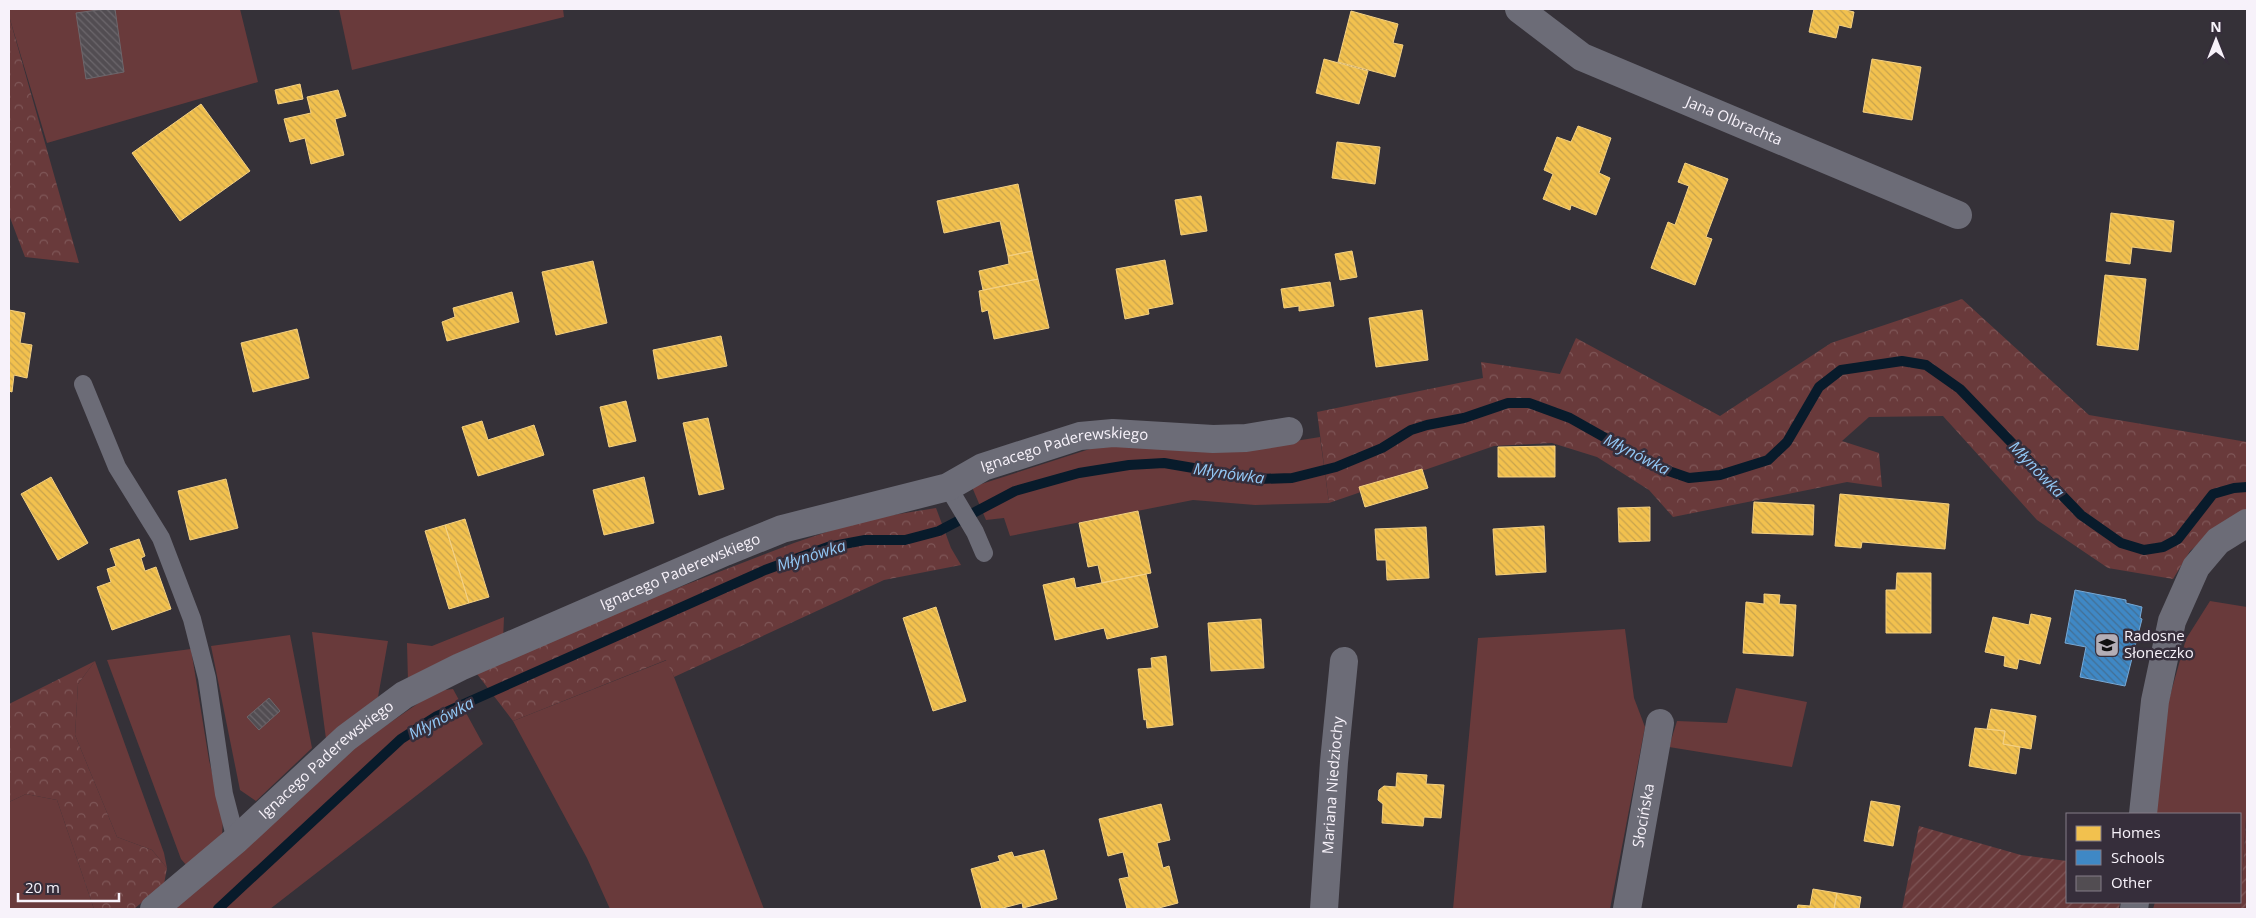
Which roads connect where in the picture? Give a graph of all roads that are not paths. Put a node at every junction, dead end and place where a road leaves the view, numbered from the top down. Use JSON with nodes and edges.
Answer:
{"nodes":[{"id":1,"x":1519,"y":9,"type":"edge"},
{"id":2,"x":1958,"y":215,"type":"dead end"},
{"id":3,"x":83,"y":384,"type":"dead end"},
{"id":4,"x":1288,"y":431,"type":"dead end"},
{"id":5,"x":952,"y":493,"type":"junction"},
{"id":6,"x":2247,"y":523,"type":"edge"},
{"id":7,"x":984,"y":553,"type":"dead end"},
{"id":8,"x":1344,"y":662,"type":"dead end"},
{"id":9,"x":1660,"y":722,"type":"dead end"},
{"id":10,"x":2143,"y":813,"type":"edge"},
{"id":11,"x":236,"y":840,"type":"junction"},
{"id":12,"x":154,"y":909,"type":"edge"},
{"id":13,"x":1324,"y":909,"type":"edge"},
{"id":14,"x":1627,"y":909,"type":"edge"}],
"edges":[{"from":1,"to":2,"type":"street","name":"Jana Olbrachta"},
{"from":3,"to":11,"type":"lane"},
{"from":4,"to":5,"type":"street","name":"Ignacego Paderewskiego"},
{"from":5,"to":7,"type":"lane"},
{"from":5,"to":11,"type":"street","name":"Ignacego Paderewskiego"},
{"from":6,"to":10,"type":"street"},
{"from":8,"to":13,"type":"street","name":"Mariana Niedziochy"},
{"from":9,"to":14,"type":"street","name":"Słocińska"},
{"from":11,"to":12,"type":"street","name":"Ignacego Paderewskiego"}]}
